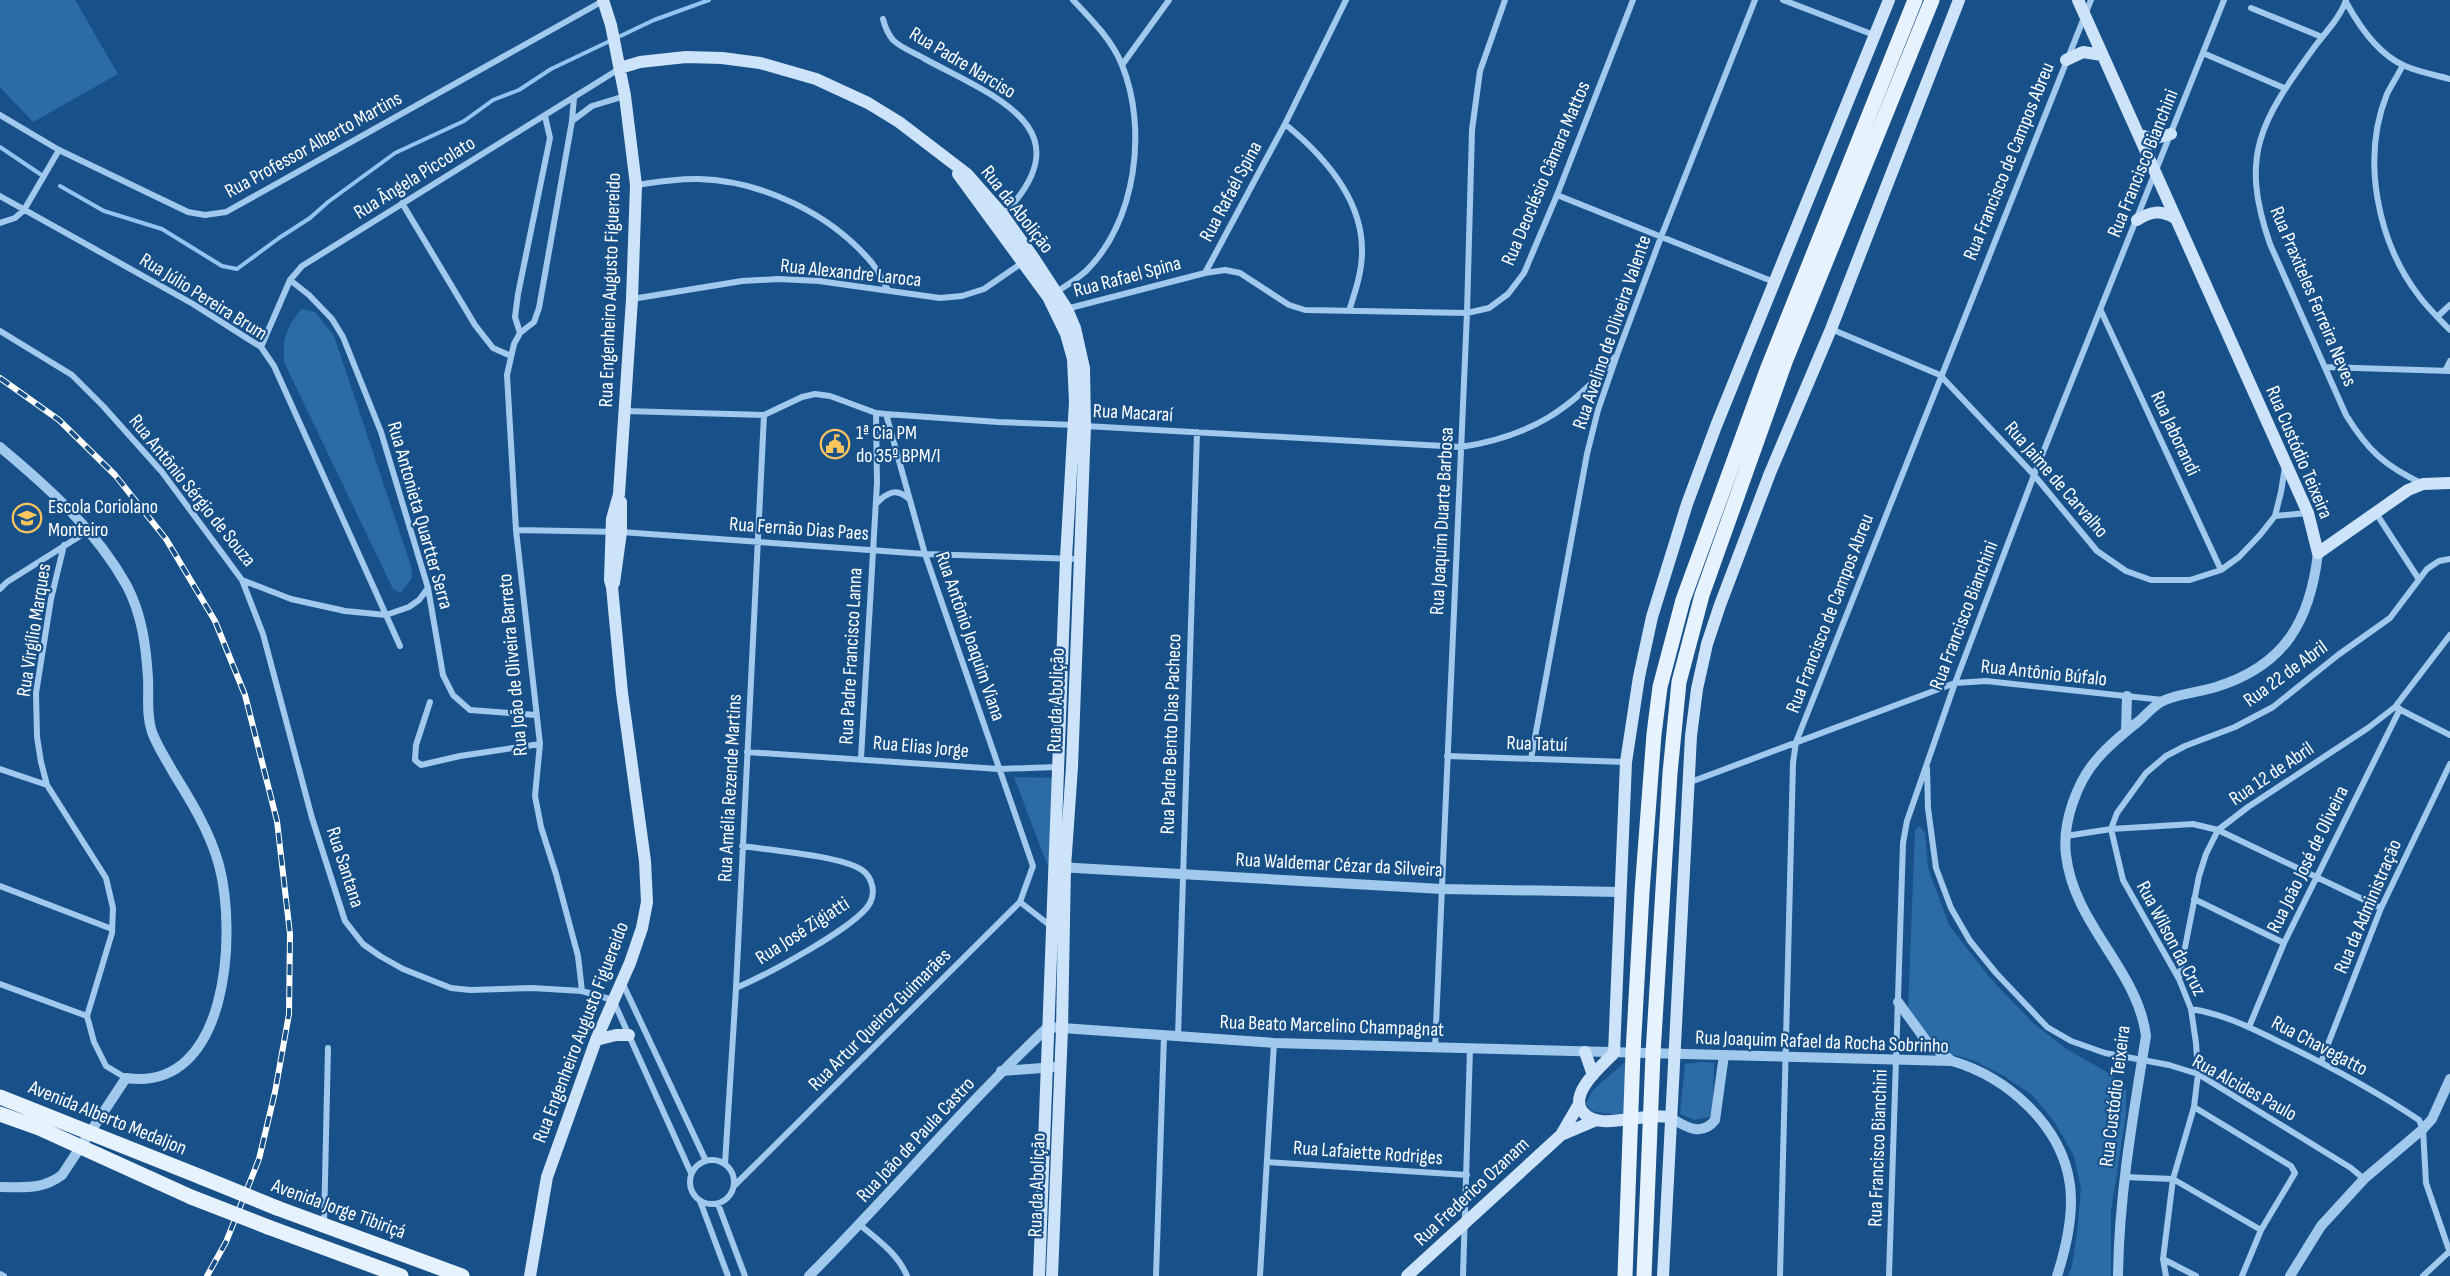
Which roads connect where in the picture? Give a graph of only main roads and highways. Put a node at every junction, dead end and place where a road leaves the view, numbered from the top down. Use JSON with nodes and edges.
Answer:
{"nodes":[{"id":1,"x":604,"y":0,"type":"edge"},
{"id":2,"x":612,"y":0,"type":"edge"},
{"id":3,"x":1889,"y":0,"type":"edge"},
{"id":4,"x":1915,"y":0,"type":"edge"},
{"id":5,"x":1932,"y":0,"type":"edge"},
{"id":6,"x":1959,"y":0,"type":"edge"},
{"id":7,"x":2078,"y":0,"type":"edge"},
{"id":8,"x":610,"y":21,"type":"junction"},
{"id":9,"x":2102,"y":55,"type":"junction"},
{"id":10,"x":2066,"y":60,"type":"road end"},
{"id":11,"x":620,"y":68,"type":"junction"},
{"id":12,"x":2138,"y":134,"type":"junction"},
{"id":13,"x":2171,"y":134,"type":"road end"},
{"id":14,"x":999,"y":218,"type":"junction"},
{"id":15,"x":2175,"y":218,"type":"junction"},
{"id":16,"x":2137,"y":220,"type":"road end"},
{"id":17,"x":1052,"y":294,"type":"junction"},
{"id":18,"x":1079,"y":425,"type":"junction"},
{"id":19,"x":2450,"y":483,"type":"edge"},
{"id":20,"x":1060,"y":867,"type":"junction"},
{"id":21,"x":629,"y":1035,"type":"road end"},
{"id":22,"x":596,"y":1040,"type":"junction"},
{"id":23,"x":1585,"y":1052,"type":"road end"},
{"id":24,"x":1593,"y":1075,"type":"junction"},
{"id":25,"x":0,"y":1096,"type":"edge"},
{"id":26,"x":1579,"y":1104,"type":"junction"},
{"id":27,"x":0,"y":1114,"type":"edge"},
{"id":28,"x":1651,"y":1115,"type":"junction"},
{"id":29,"x":1632,"y":1118,"type":"junction"},
{"id":30,"x":1671,"y":1118,"type":"junction"},
{"id":31,"x":1594,"y":1121,"type":"junction"},
{"id":32,"x":1561,"y":1135,"type":"junction"},
{"id":33,"x":201,"y":1177,"type":"joint"},
{"id":34,"x":401,"y":1276,"type":"edge"},
{"id":35,"x":462,"y":1276,"type":"edge"},
{"id":36,"x":530,"y":1276,"type":"edge"},
{"id":37,"x":1039,"y":1276,"type":"edge"},
{"id":38,"x":1052,"y":1276,"type":"edge"},
{"id":39,"x":1407,"y":1276,"type":"edge"},
{"id":40,"x":1625,"y":1276,"type":"edge"},
{"id":41,"x":1644,"y":1276,"type":"edge"},
{"id":42,"x":1663,"y":1276,"type":"edge"}],
"edges":[{"from":1,"to":8,"type":"main road","name":"Rua Engenheiro Augusto Figuereido"},
{"from":2,"to":8,"type":"main road"},
{"from":3,"to":24,"type":"main road","name":"Rua Frederico Ozanam"},
{"from":4,"to":29,"type":"main road"},
{"from":5,"to":28,"type":"main road"},
{"from":6,"to":30,"type":"main road"},
{"from":7,"to":9,"type":"main road","name":"Rua Custódio Teixeira"},
{"from":8,"to":11,"type":"main road","name":"Rua Engenheiro Augusto Figuereido"},
{"from":9,"to":10,"type":"main road"},
{"from":9,"to":12,"type":"main road","name":"Rua Custódio Teixeira"},
{"from":11,"to":14,"type":"main road","name":"Rua da Abolição"},
{"from":11,"to":22,"type":"main road","name":"Rua Engenheiro Augusto Figuereido"},
{"from":12,"to":13,"type":"main road"},
{"from":12,"to":15,"type":"main road","name":"Rua Custódio Teixeira"},
{"from":14,"to":17,"type":"main road","name":"Rua da Abolição"},
{"from":14,"to":17,"type":"main road","name":"Rua da Abolição"},
{"from":15,"to":16,"type":"main road"},
{"from":15,"to":19,"type":"main road","name":"Rua Custódio Teixeira"},
{"from":17,"to":18,"type":"main road","name":"Rua da Abolição"},
{"from":18,"to":20,"type":"main road","name":"Rua da Abolição"},
{"from":18,"to":20,"type":"main road","name":"Rua da Abolição"},
{"from":20,"to":37,"type":"main road","name":"Rua da Abolição"},
{"from":20,"to":38,"type":"main road","name":"Rua da Abolição"},
{"from":21,"to":22,"type":"main road"},
{"from":22,"to":36,"type":"main road","name":"Rua Engenheiro Augusto Figuereido"},
{"from":23,"to":24,"type":"main road"},
{"from":24,"to":26,"type":"main road","name":"Rua Frederico Ozanam"},
{"from":25,"to":33,"type":"main road","name":"Avenida Alberto Medaljon"},
{"from":26,"to":31,"type":"main road"},
{"from":26,"to":32,"type":"main road","name":"Rua Frederico Ozanam"},
{"from":27,"to":34,"type":"main road","name":"Avenida Alberto Medaljon","bridge":true},
{"from":28,"to":29,"type":"main road","name":"Rua Frederico Ozanam"},
{"from":28,"to":30,"type":"main road","name":"Rua Frederico Ozanam"},
{"from":28,"to":41,"type":"main road"},
{"from":29,"to":31,"type":"main road","name":"Rua Frederico Ozanam"},
{"from":29,"to":40,"type":"main road"},
{"from":30,"to":42,"type":"main road"},
{"from":31,"to":32,"type":"main road","name":"Rua Frederico Ozanam"},
{"from":32,"to":39,"type":"main road","name":"Rua Frederico Ozanam"},
{"from":33,"to":35,"type":"main road","name":"Avenida Jorge Tibiriçá","bridge":true}]}
